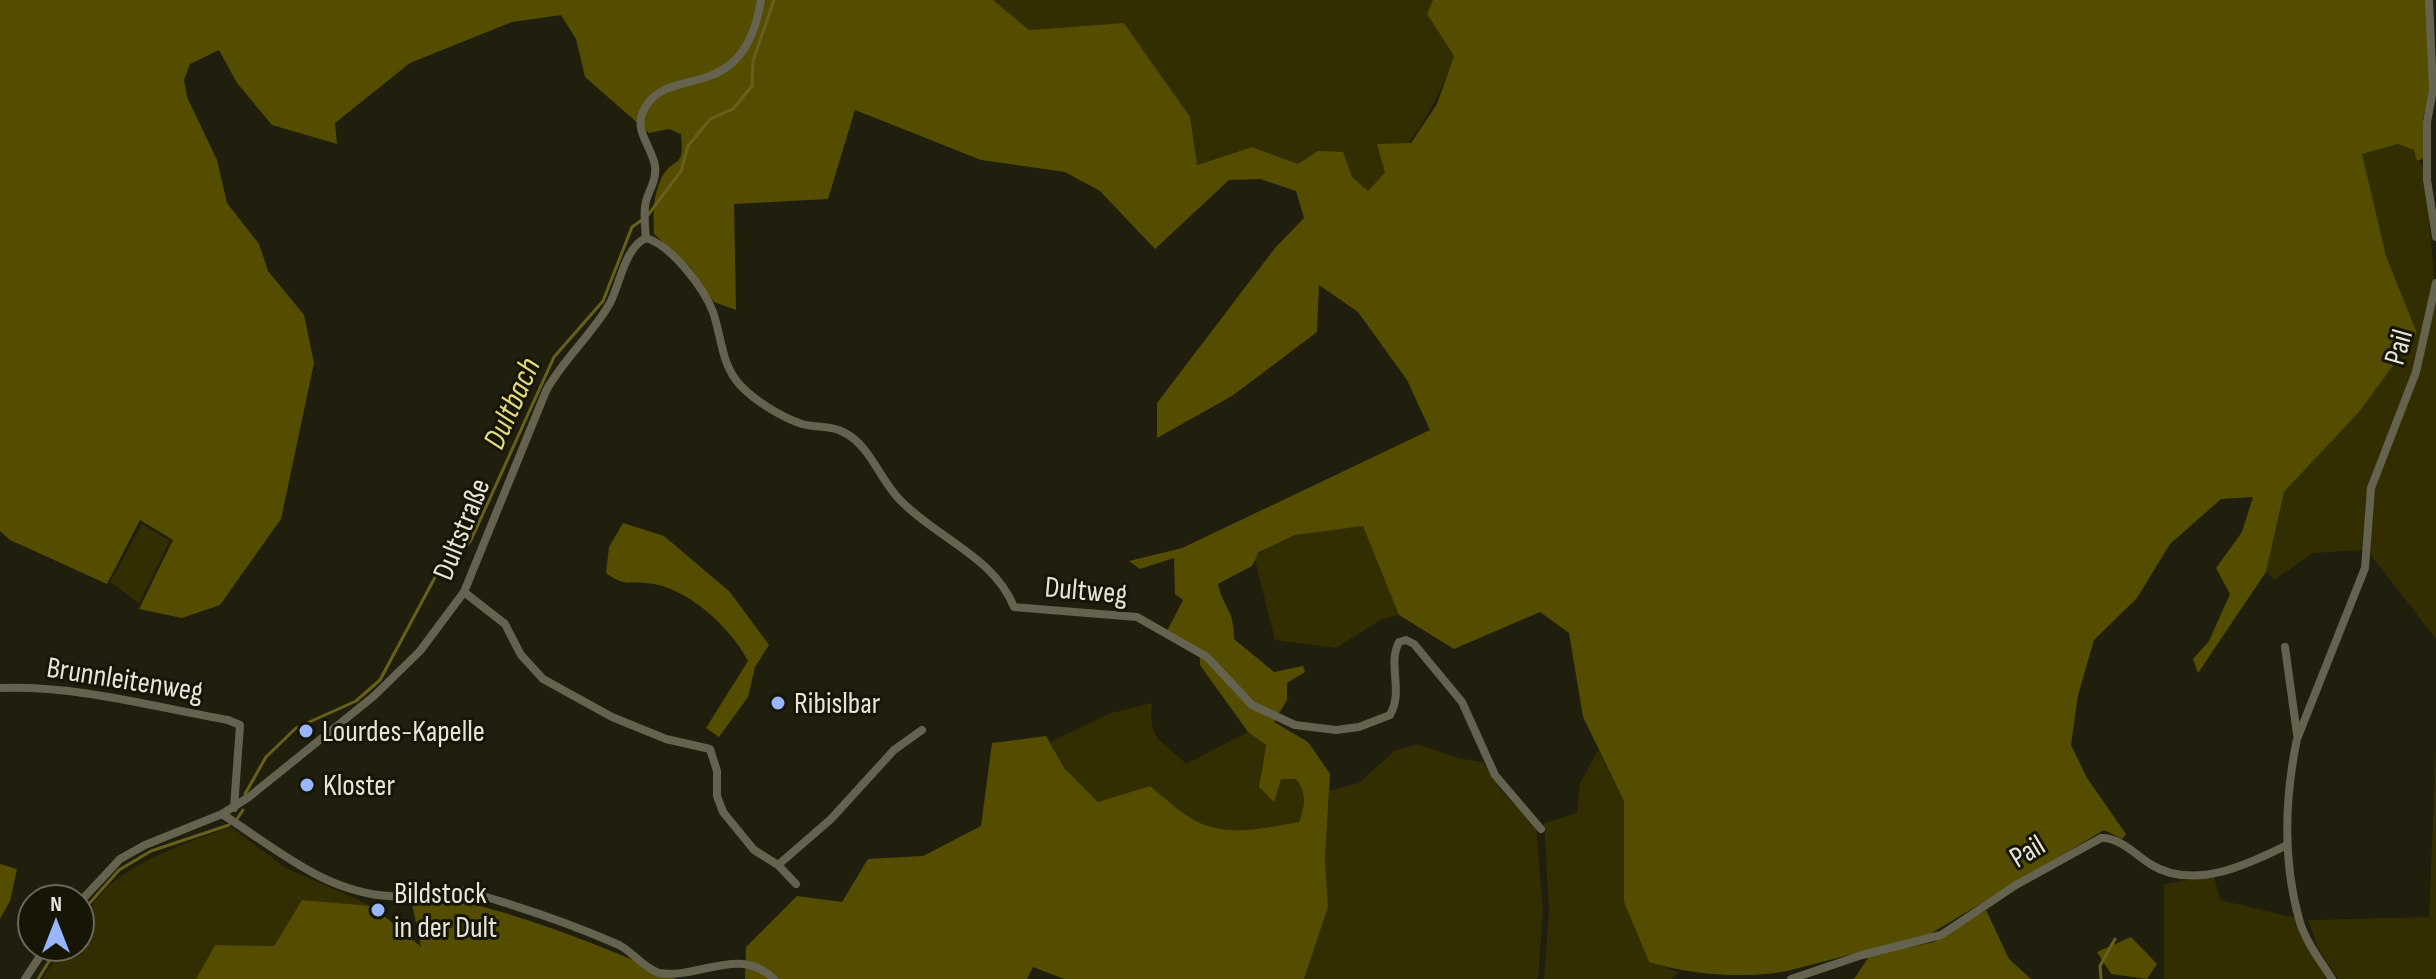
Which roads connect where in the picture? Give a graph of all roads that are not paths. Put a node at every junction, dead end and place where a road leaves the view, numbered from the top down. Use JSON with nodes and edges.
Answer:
{"nodes":[{"id":1,"x":761,"y":0,"type":"edge"},
{"id":2,"x":2429,"y":0,"type":"edge"},
{"id":3,"x":2436,"y":237,"type":"edge"},
{"id":4,"x":646,"y":238,"type":"junction"},
{"id":5,"x":2436,"y":283,"type":"edge"},
{"id":6,"x":464,"y":592,"type":"junction"},
{"id":7,"x":2285,"y":647,"type":"dead end"},
{"id":8,"x":0,"y":688,"type":"edge"},
{"id":9,"x":922,"y":730,"type":"dead end"},
{"id":10,"x":2297,"y":739,"type":"junction"},
{"id":11,"x":234,"y":808,"type":"junction"},
{"id":12,"x":222,"y":814,"type":"junction"},
{"id":13,"x":1541,"y":829,"type":"dead end"},
{"id":14,"x":2287,"y":845,"type":"junction"},
{"id":15,"x":778,"y":865,"type":"junction"},
{"id":16,"x":796,"y":884,"type":"dead end"},
{"id":17,"x":96,"y":885,"type":"edge"},
{"id":18,"x":774,"y":979,"type":"edge"},
{"id":19,"x":1791,"y":979,"type":"edge"},
{"id":20,"x":2332,"y":979,"type":"edge"}],
"edges":[{"from":1,"to":4,"type":"street"},
{"from":2,"to":3,"type":"street"},
{"from":4,"to":6,"type":"street","name":"Dultstraße"},
{"from":4,"to":13,"type":"street","name":"Dultweg"},
{"from":5,"to":10,"type":"street","name":"Pail"},
{"from":6,"to":11,"type":"street","name":"Dultstraße"},
{"from":6,"to":15,"type":"street"},
{"from":7,"to":10,"type":"street","name":"Pail"},
{"from":8,"to":11,"type":"street","name":"Brunnleitenweg"},
{"from":9,"to":15,"type":"street"},
{"from":10,"to":14,"type":"street","name":"Pail"},
{"from":11,"to":12,"type":"street","name":"Dultstraße"},
{"from":12,"to":17,"type":"street","name":"Dultstraße"},
{"from":12,"to":18,"type":"street"},
{"from":14,"to":19,"type":"street","name":"Pail"},
{"from":14,"to":20,"type":"street","name":"Pail"},
{"from":15,"to":16,"type":"street"}]}
